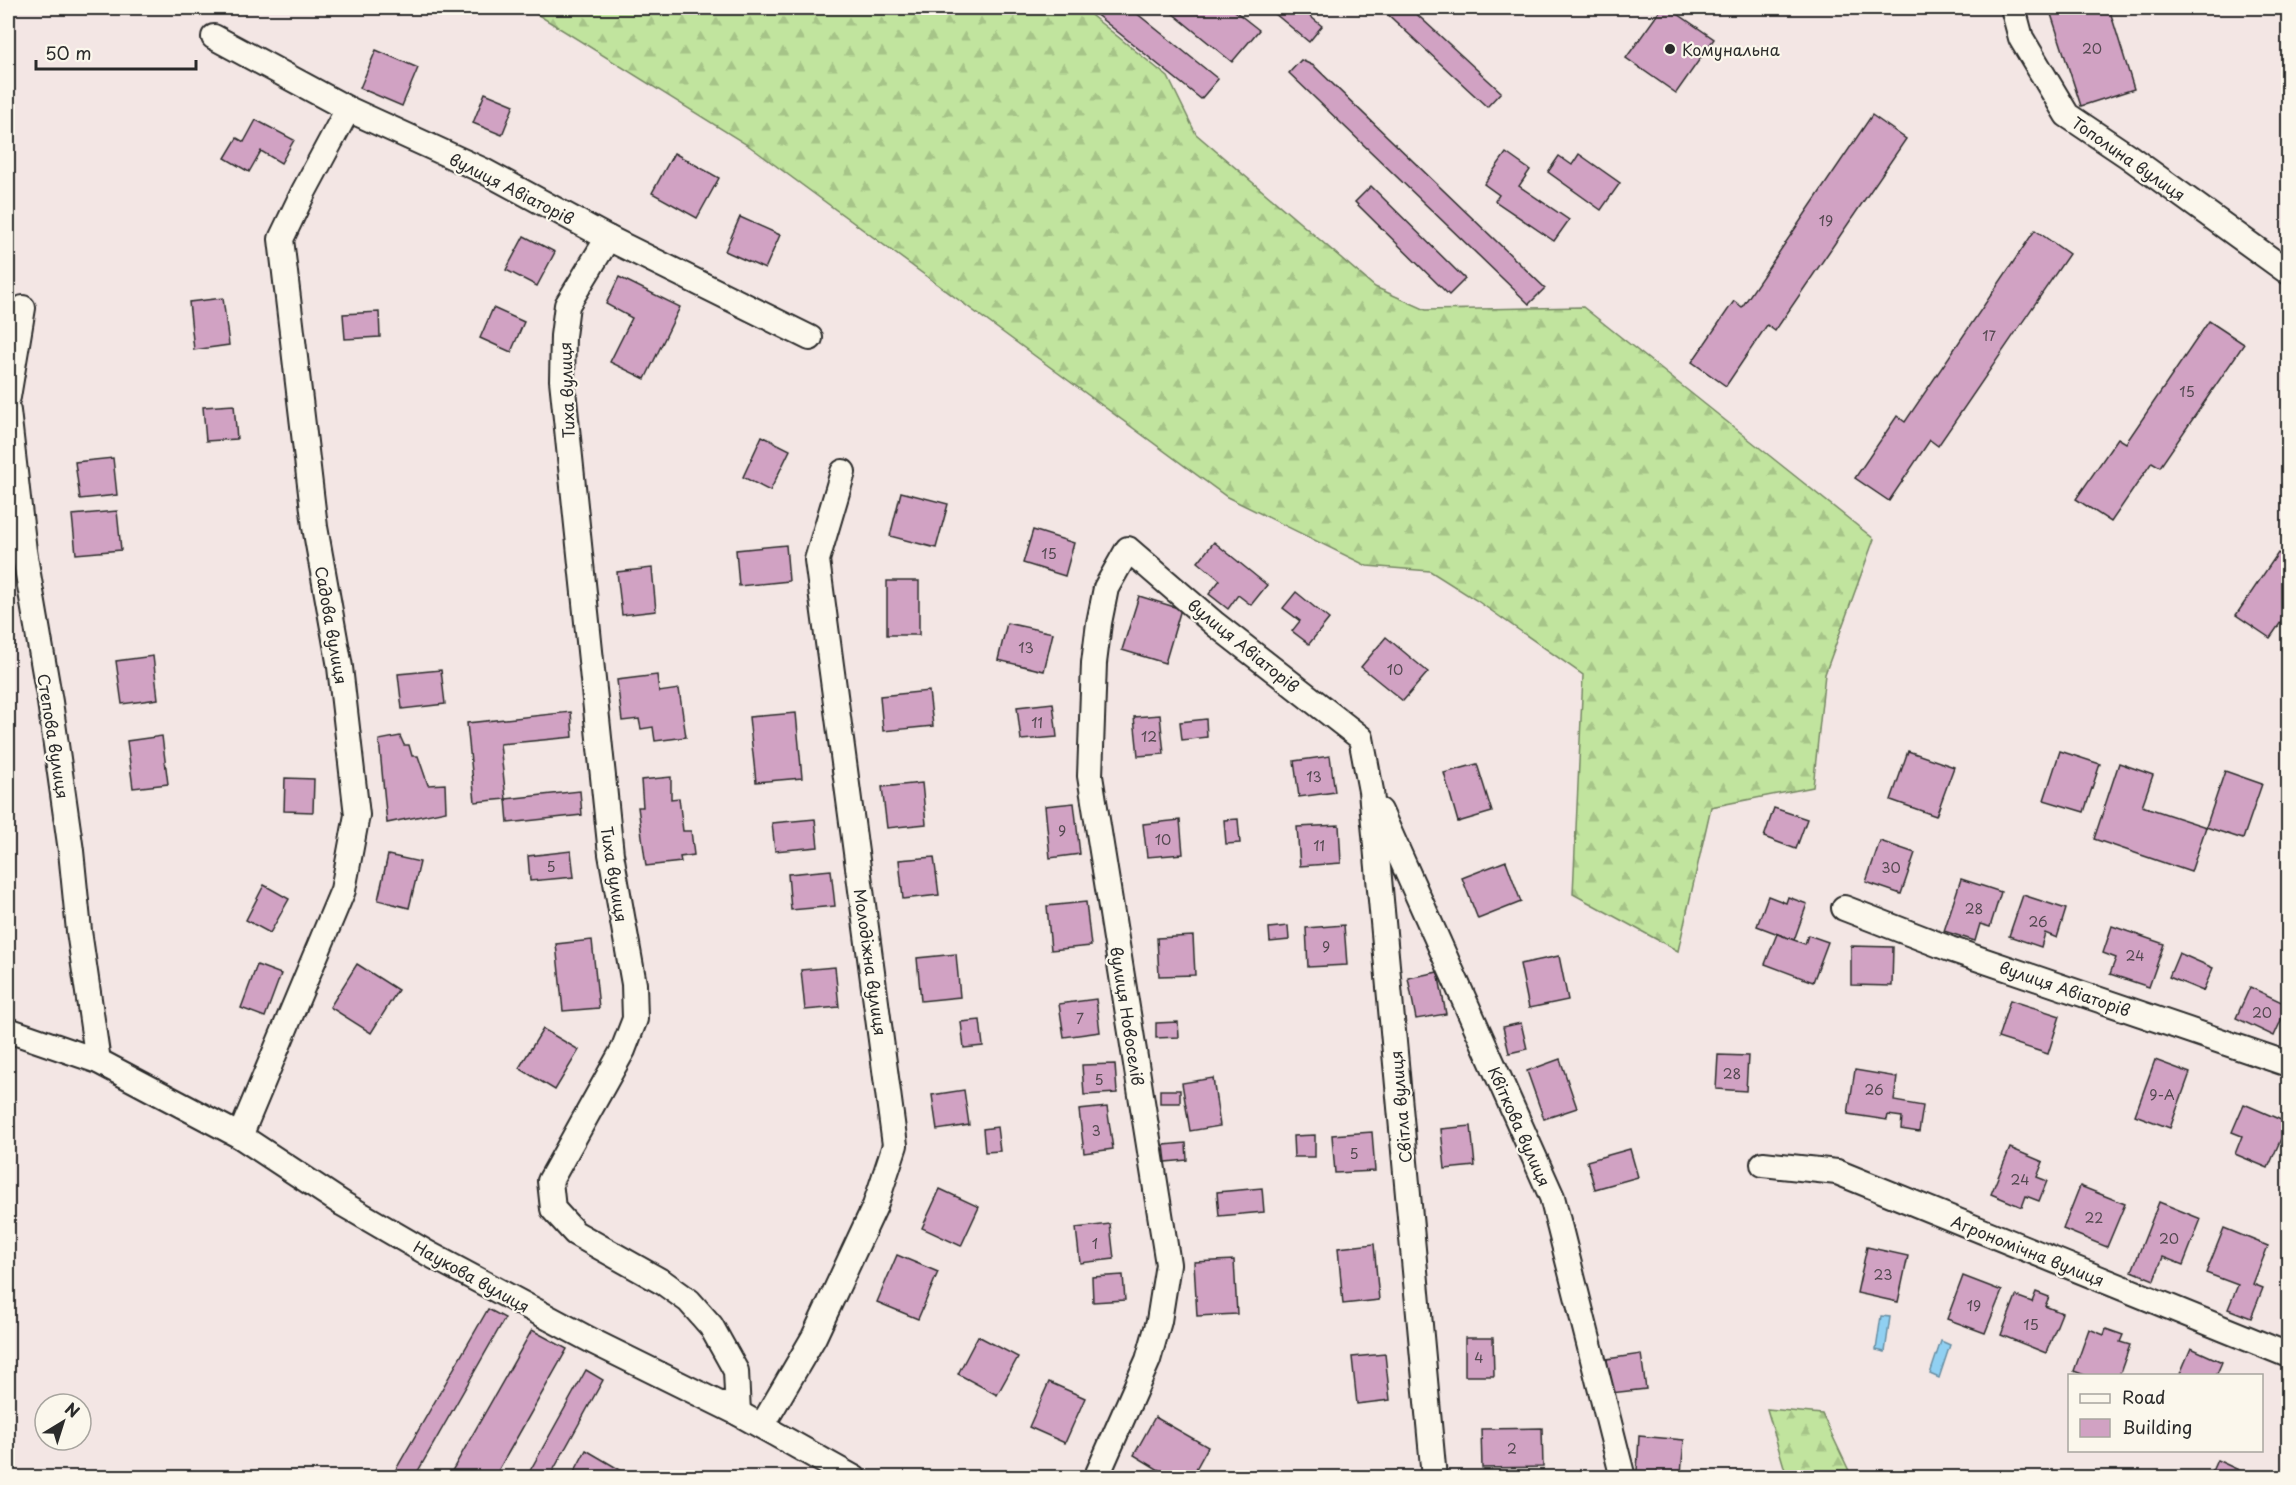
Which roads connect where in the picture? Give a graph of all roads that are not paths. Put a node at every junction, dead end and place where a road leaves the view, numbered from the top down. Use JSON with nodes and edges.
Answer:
{"nodes":[{"id":1,"x":2013,"y":8,"type":"edge"},
{"id":2,"x":214,"y":37,"type":"dead end"},
{"id":3,"x":348,"y":109,"type":"junction"},
{"id":4,"x":608,"y":238,"type":"junction"},
{"id":5,"x":2289,"y":272,"type":"edge"},
{"id":6,"x":23,"y":308,"type":"dead end"},
{"id":7,"x":810,"y":338,"type":"dead end"},
{"id":8,"x":8,"y":397,"type":"edge"},
{"id":9,"x":8,"y":411,"type":"edge"},
{"id":10,"x":843,"y":472,"type":"dead end"},
{"id":11,"x":1128,"y":549,"type":"joint"},
{"id":12,"x":1361,"y":738,"type":"joint"},
{"id":13,"x":1371,"y":791,"type":"junction"},
{"id":14,"x":1844,"y":908,"type":"dead end"},
{"id":15,"x":8,"y":1030,"type":"edge"},
{"id":16,"x":98,"y":1060,"type":"junction"},
{"id":17,"x":2289,"y":1064,"type":"edge"},
{"id":18,"x":240,"y":1136,"type":"junction"},
{"id":19,"x":1763,"y":1164,"type":"dead end"},
{"id":20,"x":2289,"y":1355,"type":"edge"},
{"id":21,"x":738,"y":1413,"type":"junction"},
{"id":22,"x":762,"y":1426,"type":"junction"},
{"id":23,"x":854,"y":1478,"type":"edge"},
{"id":24,"x":1096,"y":1478,"type":"edge"},
{"id":25,"x":1434,"y":1478,"type":"edge"},
{"id":26,"x":1623,"y":1478,"type":"edge"}],
"edges":[{"from":1,"to":5,"type":"street","name":"Тополина вулиця"},
{"from":2,"to":3,"type":"street","name":"вулиця Авіаторів"},
{"from":3,"to":4,"type":"street","name":"вулиця Авіаторів"},
{"from":3,"to":18,"type":"street","name":"Садова вулиця"},
{"from":4,"to":7,"type":"street","name":"вулиця Авіаторів"},
{"from":4,"to":21,"type":"street","name":"Тиха вулиця"},
{"from":6,"to":8,"type":"street"},
{"from":9,"to":16,"type":"street","name":"Степова вулиця"},
{"from":10,"to":22,"type":"street","name":"Молодіжна вулиця"},
{"from":11,"to":12,"type":"street","name":"вулиця Авіаторів"},
{"from":11,"to":24,"type":"street","name":"вулиця Новоселів"},
{"from":12,"to":13,"type":"street","name":"Світла вулиця"},
{"from":13,"to":25,"type":"street","name":"Світла вулиця"},
{"from":13,"to":26,"type":"street","name":"Квіткова вулиця"},
{"from":14,"to":17,"type":"street","name":"вулиця Авіаторів"},
{"from":15,"to":16,"type":"street","name":"Наукова вулиця"},
{"from":16,"to":18,"type":"street","name":"Наукова вулиця"},
{"from":18,"to":21,"type":"street","name":"Наукова вулиця"},
{"from":19,"to":20,"type":"street","name":"Агрономічна вулиця"},
{"from":21,"to":22,"type":"street","name":"Наукова вулиця"},
{"from":22,"to":23,"type":"street","name":"Наукова вулиця"}]}
